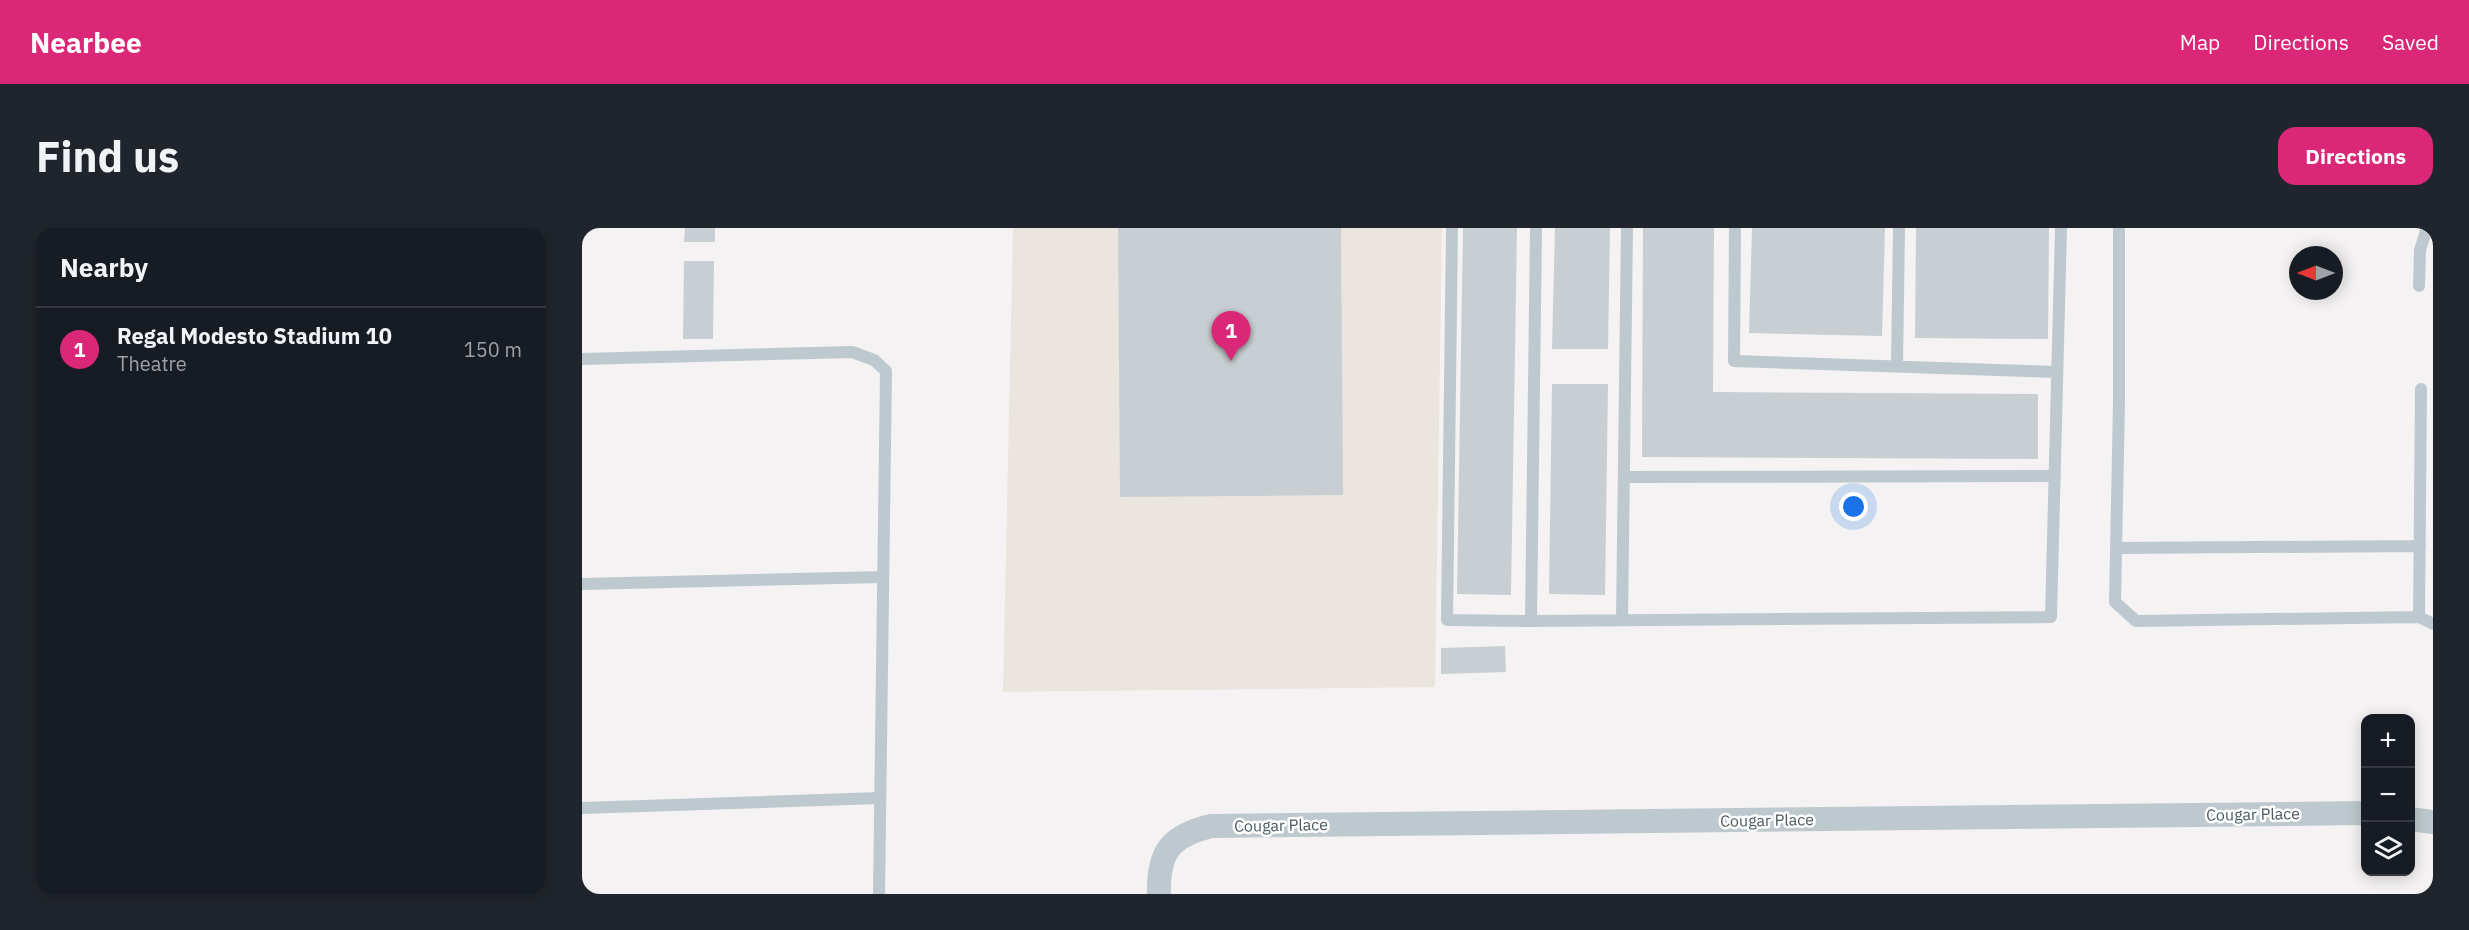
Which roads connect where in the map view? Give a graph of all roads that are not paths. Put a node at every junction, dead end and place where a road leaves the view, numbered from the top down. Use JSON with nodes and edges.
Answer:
{"nodes":[{"id":1,"x":1452,"y":228,"type":"edge"},
{"id":2,"x":1536,"y":228,"type":"edge"},
{"id":3,"x":1627,"y":228,"type":"edge"},
{"id":4,"x":1735,"y":228,"type":"edge"},
{"id":5,"x":1899,"y":228,"type":"edge"},
{"id":6,"x":2061,"y":228,"type":"edge"},
{"id":7,"x":2119,"y":228,"type":"edge"},
{"id":8,"x":2427,"y":228,"type":"edge"},
{"id":9,"x":2419,"y":286,"type":"dead end"},
{"id":10,"x":582,"y":359,"type":"edge"},
{"id":11,"x":1897,"y":366,"type":"junction"},
{"id":12,"x":2057,"y":372,"type":"junction"},
{"id":13,"x":2421,"y":389,"type":"dead end"},
{"id":14,"x":2055,"y":476,"type":"junction"},
{"id":15,"x":1624,"y":477,"type":"junction"},
{"id":16,"x":2420,"y":546,"type":"junction"},
{"id":17,"x":2116,"y":548,"type":"junction"},
{"id":18,"x":883,"y":578,"type":"junction"},
{"id":19,"x":582,"y":584,"type":"edge"},
{"id":20,"x":2419,"y":617,"type":"junction"},
{"id":21,"x":1622,"y":620,"type":"junction"},
{"id":22,"x":1531,"y":621,"type":"junction"},
{"id":23,"x":2433,"y":624,"type":"edge"},
{"id":24,"x":880,"y":798,"type":"junction"},
{"id":25,"x":582,"y":808,"type":"edge"},
{"id":26,"x":2361,"y":813,"type":"edge"},
{"id":27,"x":2415,"y":820,"type":"edge"},
{"id":28,"x":2433,"y":822,"type":"edge"},
{"id":29,"x":879,"y":894,"type":"edge"},
{"id":30,"x":1159,"y":894,"type":"edge"}],
"edges":[{"from":1,"to":22,"type":"lane"},
{"from":2,"to":22,"type":"lane"},
{"from":3,"to":15,"type":"lane"},
{"from":4,"to":11,"type":"lane"},
{"from":5,"to":11,"type":"lane"},
{"from":6,"to":12,"type":"lane"},
{"from":7,"to":17,"type":"lane"},
{"from":8,"to":9,"type":"lane"},
{"from":10,"to":18,"type":"lane"},
{"from":11,"to":12,"type":"lane"},
{"from":12,"to":14,"type":"lane"},
{"from":13,"to":16,"type":"lane"},
{"from":14,"to":15,"type":"lane"},
{"from":14,"to":21,"type":"lane"},
{"from":15,"to":21,"type":"lane"},
{"from":16,"to":17,"type":"lane"},
{"from":16,"to":20,"type":"lane"},
{"from":17,"to":20,"type":"lane"},
{"from":18,"to":19,"type":"lane"},
{"from":18,"to":24,"type":"lane"},
{"from":20,"to":23,"type":"lane"},
{"from":21,"to":22,"type":"lane"},
{"from":24,"to":25,"type":"lane"},
{"from":24,"to":29,"type":"lane"},
{"from":26,"to":30,"type":"street","name":"Cougar Place"},
{"from":27,"to":28,"type":"street"}]}
